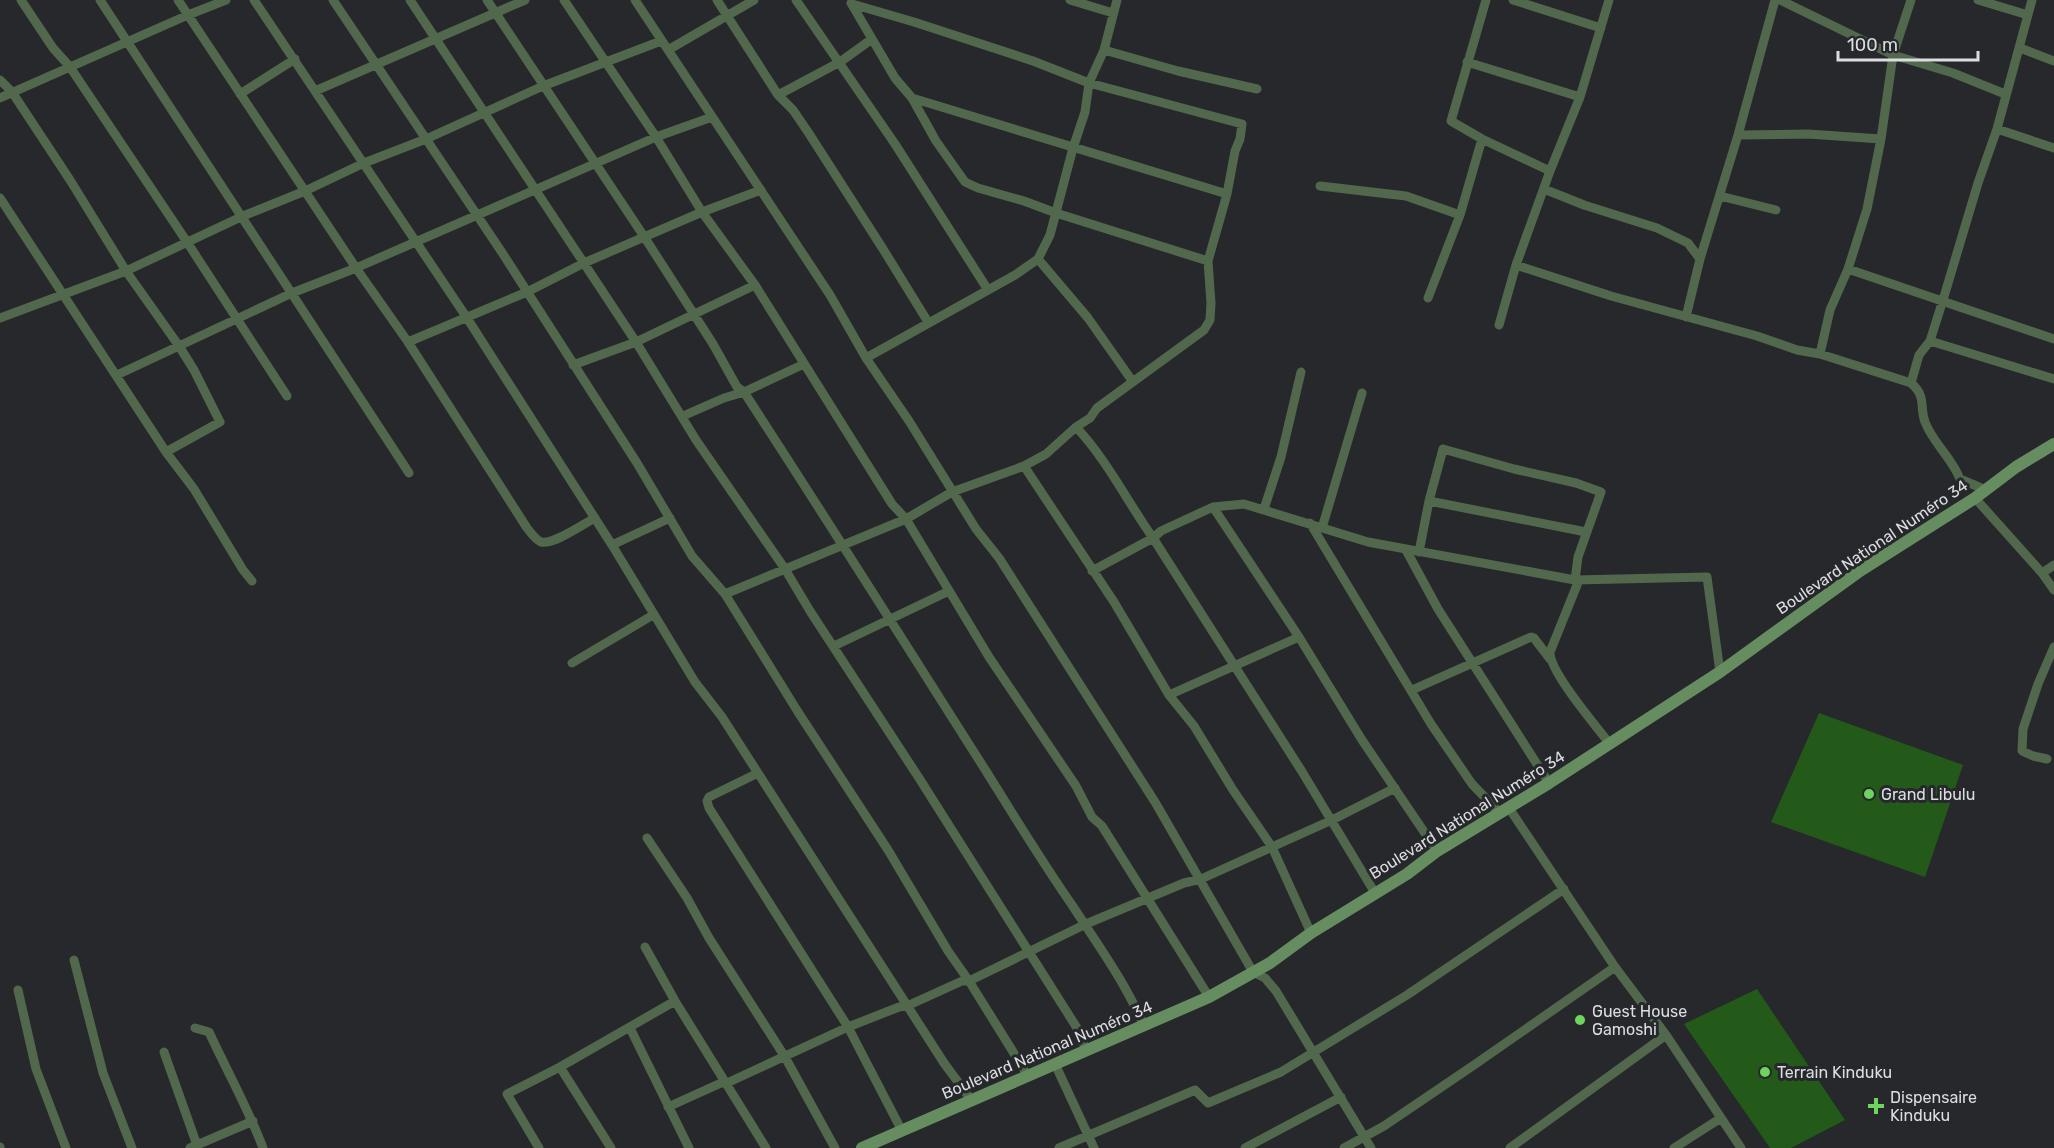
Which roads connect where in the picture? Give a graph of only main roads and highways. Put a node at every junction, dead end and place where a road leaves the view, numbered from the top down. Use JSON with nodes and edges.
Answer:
{"nodes":[{"id":1,"x":2054,"y":444,"type":"edge"},
{"id":2,"x":862,"y":1148,"type":"edge"}],
"edges":[{"from":1,"to":2,"type":"main road","name":"Boulevard National Numéro 34"}]}
